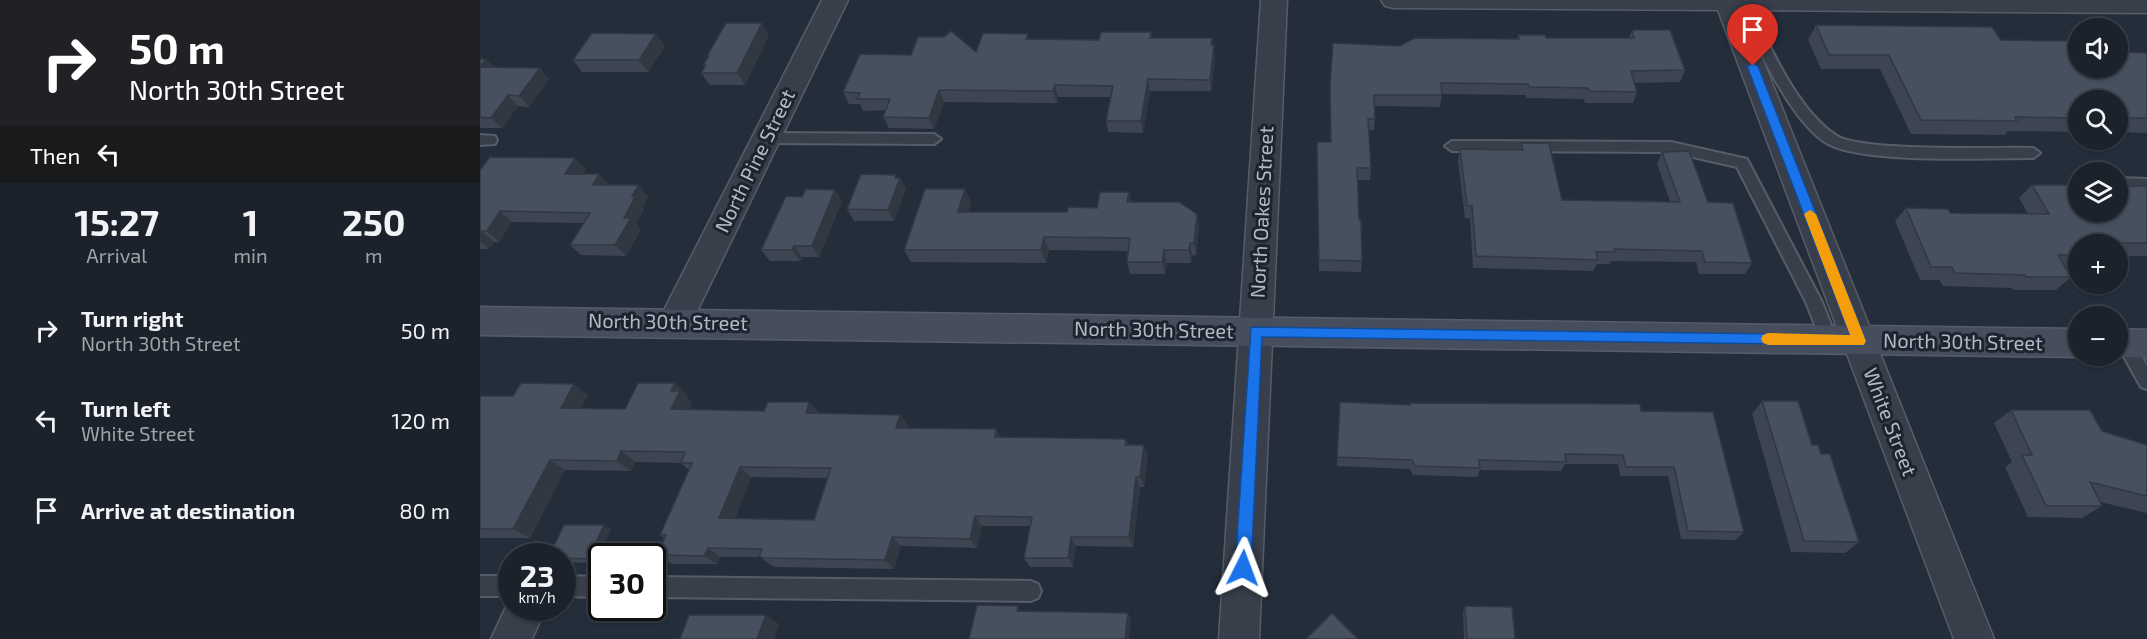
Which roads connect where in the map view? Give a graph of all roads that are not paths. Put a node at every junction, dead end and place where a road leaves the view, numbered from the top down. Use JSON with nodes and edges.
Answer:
{"nodes":[{"id":1,"x":835,"y":0,"type":"edge"},
{"id":2,"x":1274,"y":0,"type":"edge"},
{"id":3,"x":1394,"y":0,"type":"edge"},
{"id":4,"x":1934,"y":1,"type":"edge"},
{"id":5,"x":2070,"y":2,"type":"edge"},
{"id":6,"x":1735,"y":3,"type":"junction"},
{"id":7,"x":2147,"y":5,"type":"edge"},
{"id":8,"x":766,"y":138,"type":"junction"},
{"id":9,"x":934,"y":140,"type":"dead end"},
{"id":10,"x":1452,"y":146,"type":"dead end"},
{"id":11,"x":2033,"y":153,"type":"dead end"},
{"id":12,"x":2128,"y":183,"type":"edge"},
{"id":13,"x":2147,"y":184,"type":"edge"},
{"id":14,"x":480,"y":321,"type":"edge"},
{"id":15,"x":675,"y":322,"type":"junction"},
{"id":16,"x":1256,"y":331,"type":"junction"},
{"id":17,"x":1844,"y":340,"type":"junction"},
{"id":18,"x":2068,"y":343,"type":"edge"},
{"id":19,"x":2130,"y":344,"type":"edge"},
{"id":20,"x":2147,"y":382,"type":"edge"},
{"id":21,"x":480,"y":586,"type":"edge"},
{"id":22,"x":498,"y":586,"type":"edge"},
{"id":23,"x":666,"y":587,"type":"edge"},
{"id":24,"x":1031,"y":591,"type":"dead end"},
{"id":25,"x":520,"y":621,"type":"edge"},
{"id":26,"x":511,"y":639,"type":"edge"},
{"id":27,"x":1239,"y":639,"type":"edge"},
{"id":28,"x":1974,"y":639,"type":"edge"}],
"edges":[{"from":1,"to":8,"type":"street","name":"North Pine Street"},
{"from":2,"to":16,"type":"street","name":"North Oakes Street"},
{"from":3,"to":6,"type":"street"},
{"from":4,"to":5,"type":"street"},
{"from":4,"to":6,"type":"street"},
{"from":5,"to":7,"type":"street"},
{"from":6,"to":11,"type":"lane"},
{"from":6,"to":17,"type":"street","name":"White Street"},
{"from":8,"to":9,"type":"lane"},
{"from":8,"to":15,"type":"street","name":"North Pine Street"},
{"from":10,"to":17,"type":"lane"},
{"from":12,"to":13,"type":"lane"},
{"from":14,"to":15,"type":"main road","name":"North 30th Street"},
{"from":15,"to":16,"type":"main road","name":"North 30th Street"},
{"from":16,"to":17,"type":"main road","name":"North 30th Street"},
{"from":16,"to":27,"type":"street","name":"North Oakes Street"},
{"from":17,"to":18,"type":"main road","name":"North 30th Street"},
{"from":17,"to":28,"type":"street","name":"White Street"},
{"from":19,"to":20,"type":"lane"},
{"from":21,"to":22,"type":"lane"},
{"from":23,"to":24,"type":"lane"},
{"from":25,"to":26,"type":"street"}]}
